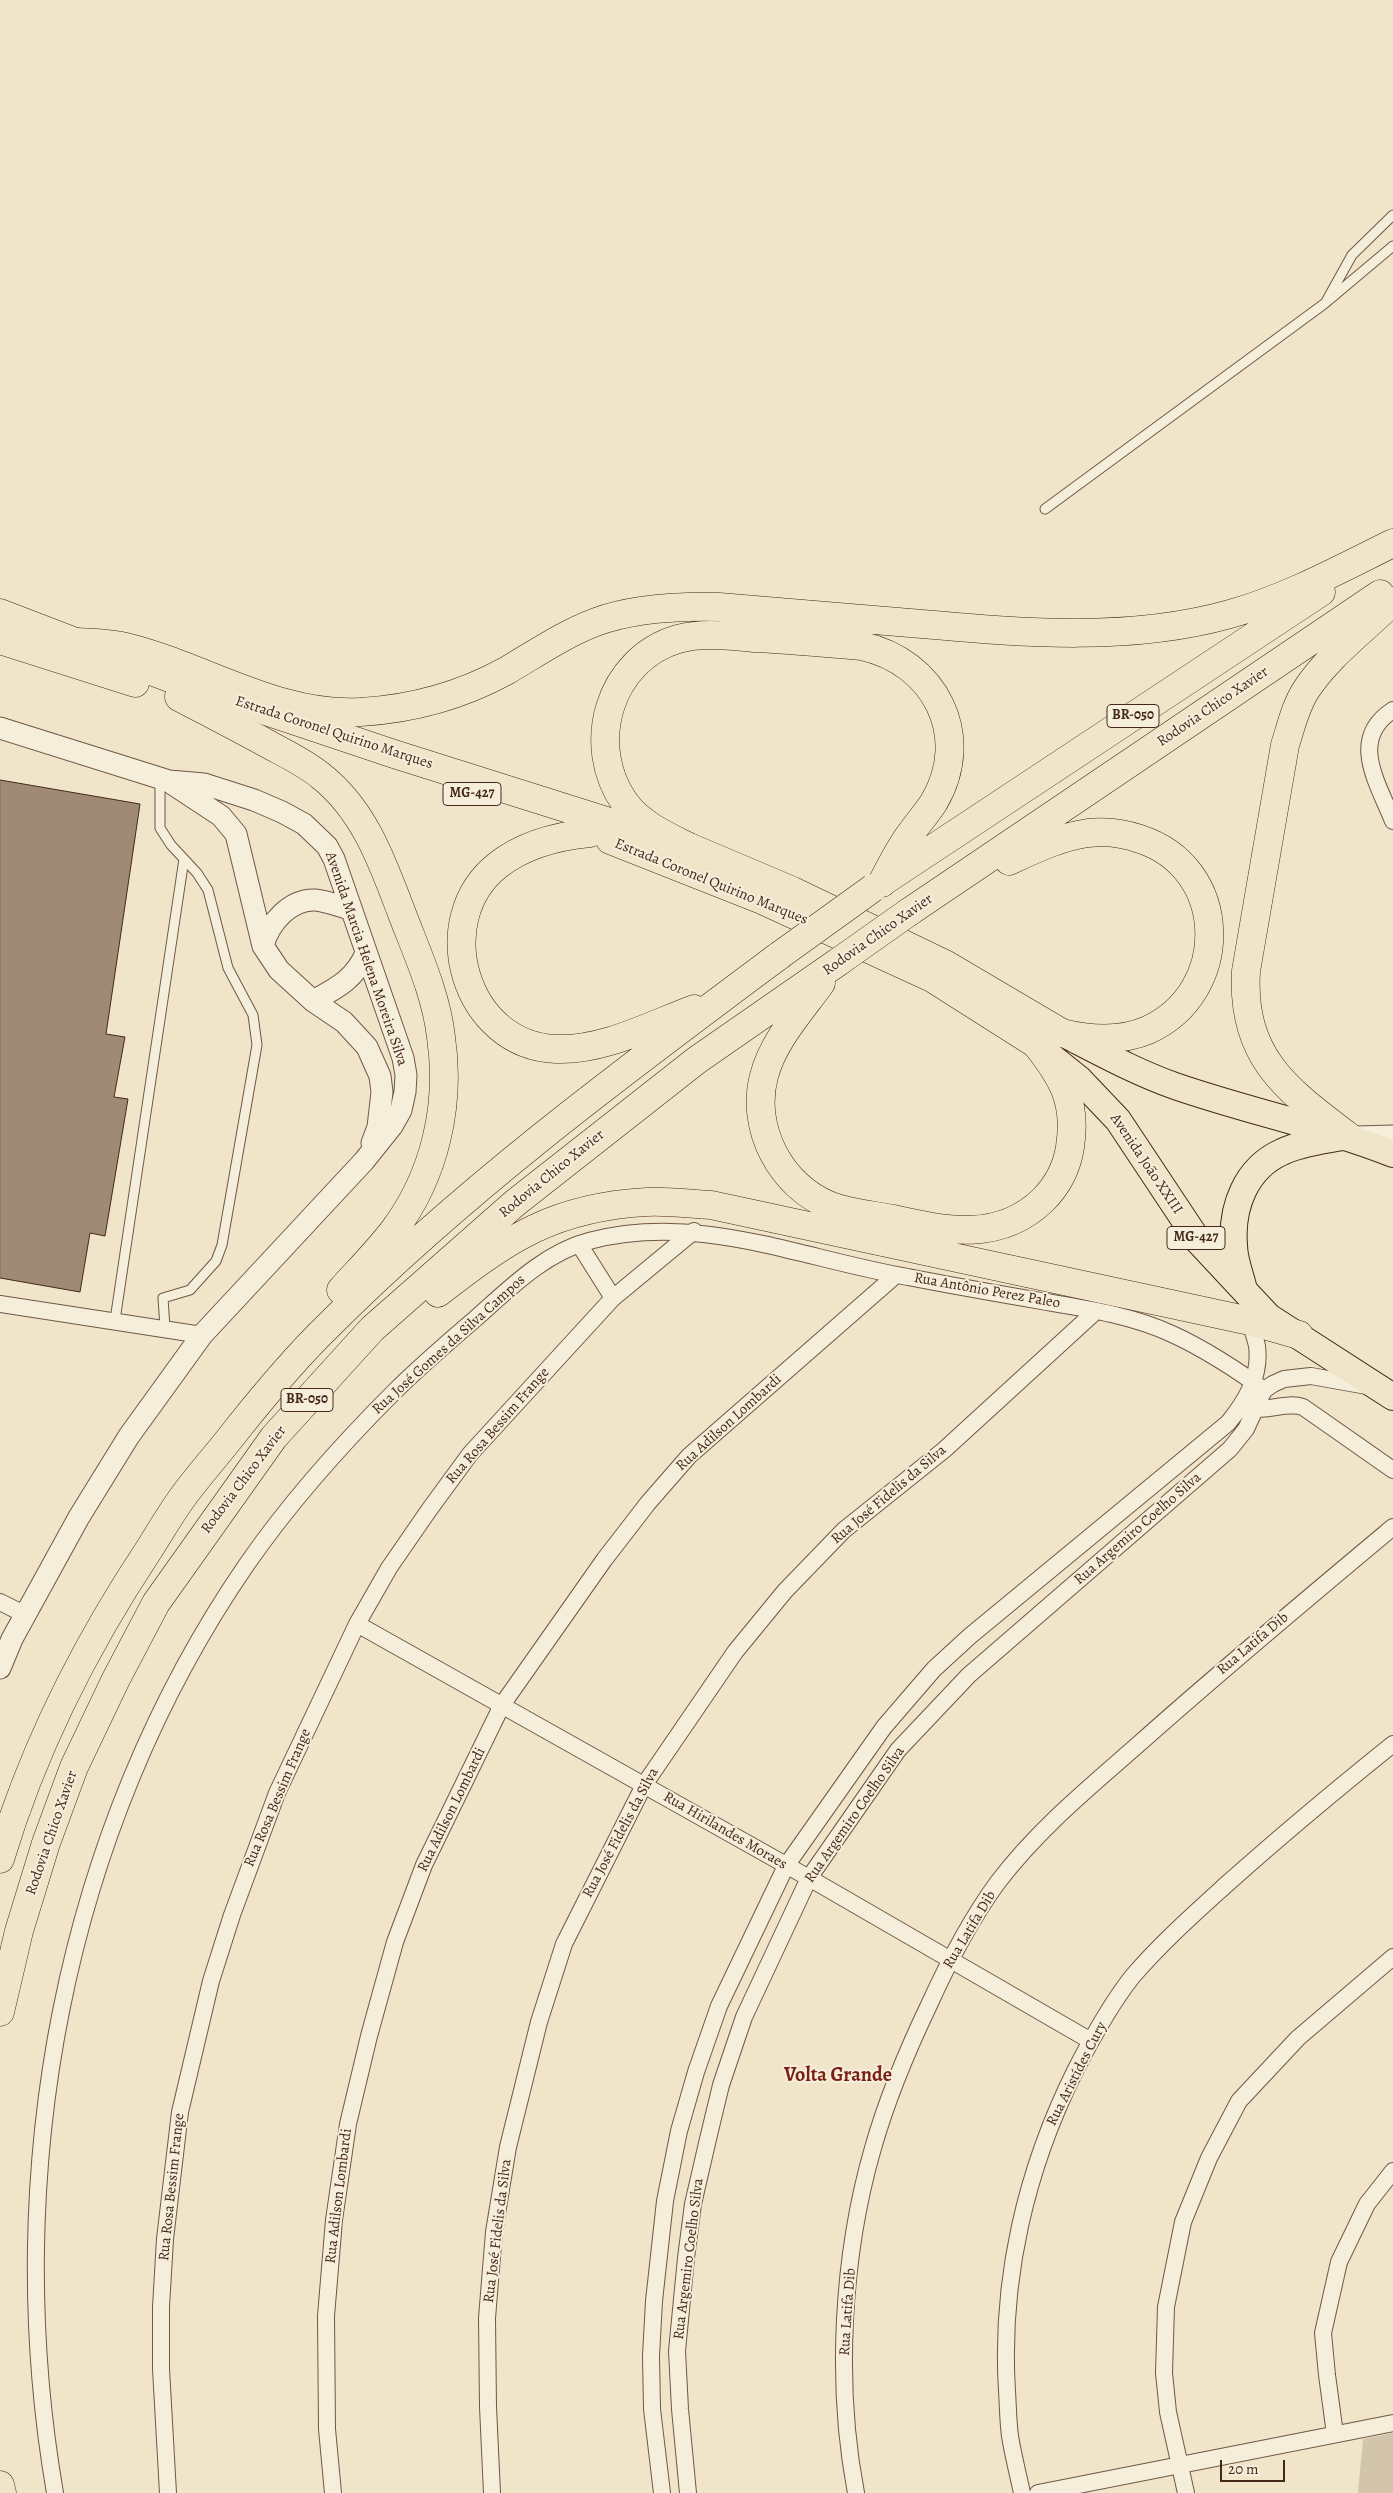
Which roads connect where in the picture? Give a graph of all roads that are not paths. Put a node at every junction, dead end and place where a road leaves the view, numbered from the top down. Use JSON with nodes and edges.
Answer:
{"nodes":[{"id":1,"x":1393,"y":215,"type":"edge"},
{"id":2,"x":1393,"y":246,"type":"edge"},
{"id":3,"x":1324,"y":304,"type":"junction"},
{"id":4,"x":1045,"y":509,"type":"dead end"},
{"id":5,"x":1393,"y":543,"type":"edge"},
{"id":6,"x":1393,"y":586,"type":"edge"},
{"id":7,"x":1393,"y":601,"type":"edge"},
{"id":8,"x":0,"y":613,"type":"edge"},
{"id":9,"x":0,"y":640,"type":"edge"},
{"id":10,"x":77,"y":642,"type":"junction"},
{"id":11,"x":179,"y":697,"type":"junction"},
{"id":12,"x":1393,"y":710,"type":"edge"},
{"id":13,"x":0,"y":728,"type":"edge"},
{"id":14,"x":164,"y":780,"type":"junction"},
{"id":15,"x":1393,"y":821,"type":"edge"},
{"id":16,"x":590,"y":832,"type":"junction"},
{"id":17,"x":690,"y":847,"type":"junction"},
{"id":18,"x":184,"y":859,"type":"junction"},
{"id":19,"x":878,"y":885,"type":"junction"},
{"id":20,"x":944,"y":890,"type":"junction"},
{"id":21,"x":350,"y":909,"type":"junction"},
{"id":22,"x":263,"y":946,"type":"junction"},
{"id":23,"x":366,"y":953,"type":"junction"},
{"id":24,"x":837,"y":963,"type":"junction"},
{"id":25,"x":939,"y":971,"type":"junction"},
{"id":26,"x":722,"y":999,"type":"junction"},
{"id":27,"x":314,"y":1001,"type":"junction"},
{"id":28,"x":1062,"y":1034,"type":"junction"},
{"id":29,"x":1036,"y":1044,"type":"junction"},
{"id":30,"x":1348,"y":1136,"type":"junction"},
{"id":31,"x":1393,"y":1136,"type":"edge"},
{"id":32,"x":1393,"y":1154,"type":"edge"},
{"id":33,"x":364,"y":1161,"type":"junction"},
{"id":34,"x":694,"y":1231,"type":"junction"},
{"id":35,"x":579,"y":1244,"type":"junction"},
{"id":36,"x":896,"y":1275,"type":"junction"},
{"id":37,"x":1245,"y":1292,"type":"junction"},
{"id":38,"x":613,"y":1298,"type":"junction"},
{"id":39,"x":0,"y":1304,"type":"edge"},
{"id":40,"x":1096,"y":1311,"type":"junction"},
{"id":41,"x":115,"y":1320,"type":"junction"},
{"id":42,"x":1250,"y":1321,"type":"junction"},
{"id":43,"x":165,"y":1328,"type":"junction"},
{"id":44,"x":202,"y":1334,"type":"junction"},
{"id":45,"x":1299,"y":1335,"type":"junction"},
{"id":46,"x":1259,"y":1386,"type":"junction"},
{"id":47,"x":271,"y":1388,"type":"junction"},
{"id":48,"x":1386,"y":1393,"type":"edge"},
{"id":49,"x":1250,"y":1406,"type":"junction"},
{"id":50,"x":274,"y":1437,"type":"junction"},
{"id":51,"x":1393,"y":1470,"type":"edge"},
{"id":52,"x":1393,"y":1527,"type":"edge"},
{"id":53,"x":0,"y":1602,"type":"edge"},
{"id":54,"x":26,"y":1615,"type":"junction"},
{"id":55,"x":356,"y":1624,"type":"junction"},
{"id":56,"x":6,"y":1636,"type":"edge"},
{"id":57,"x":0,"y":1668,"type":"edge"},
{"id":58,"x":502,"y":1705,"type":"junction"},
{"id":59,"x":1393,"y":1744,"type":"edge"},
{"id":60,"x":644,"y":1785,"type":"junction"},
{"id":61,"x":0,"y":1859,"type":"edge"},
{"id":62,"x":786,"y":1866,"type":"junction"},
{"id":63,"x":809,"y":1878,"type":"junction"},
{"id":64,"x":1393,"y":1957,"type":"edge"},
{"id":65,"x":950,"y":1959,"type":"junction"},
{"id":66,"x":0,"y":2012,"type":"edge"},
{"id":67,"x":1091,"y":2040,"type":"junction"},
{"id":68,"x":1393,"y":2171,"type":"edge"},
{"id":69,"x":1393,"y":2423,"type":"edge"},
{"id":70,"x":1335,"y":2434,"type":"junction"},
{"id":71,"x":1180,"y":2465,"type":"junction"},
{"id":72,"x":0,"y":2485,"type":"edge"},
{"id":73,"x":2,"y":2493,"type":"edge"},
{"id":74,"x":55,"y":2493,"type":"edge"},
{"id":75,"x":168,"y":2493,"type":"edge"},
{"id":76,"x":333,"y":2493,"type":"edge"},
{"id":77,"x":492,"y":2493,"type":"edge"},
{"id":78,"x":662,"y":2493,"type":"edge"},
{"id":79,"x":688,"y":2493,"type":"edge"},
{"id":80,"x":856,"y":2493,"type":"edge"},
{"id":81,"x":1022,"y":2493,"type":"edge"},
{"id":82,"x":1038,"y":2493,"type":"edge"},
{"id":83,"x":1186,"y":2493,"type":"edge"}],
"edges":[{"from":1,"to":3,"type":"lane"},
{"from":2,"to":3,"type":"lane"},
{"from":3,"to":4,"type":"lane"},
{"from":5,"to":10,"type":"highway"},
{"from":5,"to":19,"type":"highway","number":"BR-050"},
{"from":6,"to":20,"type":"highway","name":"Rodovia Chico Xavier","number":"BR-050"},
{"from":7,"to":30,"type":"highway"},
{"from":8,"to":10,"type":"highway","name":"Estrada Coronel Quirino Marques","number":"MG-427"},
{"from":9,"to":11,"type":"highway","name":"Estrada Coronel Quirino Marques","number":"MG-427"},
{"from":10,"to":17,"type":"highway","name":"Estrada Coronel Quirino Marques","number":"MG-427"},
{"from":11,"to":16,"type":"highway","name":"Estrada Coronel Quirino Marques","number":"MG-427"},
{"from":11,"to":47,"type":"highway"},
{"from":12,"to":15,"type":"street"},
{"from":13,"to":14,"type":"street"},
{"from":14,"to":18,"type":"lane"},
{"from":14,"to":21,"type":"street","name":"Avenida Marcia Helena Moreira Silva"},
{"from":14,"to":22,"type":"street","name":"Avenida Marcia Helena Moreira Silva"},
{"from":16,"to":25,"type":"highway","name":"Estrada Coronel Quirino Marques","number":"MG-427"},
{"from":16,"to":26,"type":"highway"},
{"from":17,"to":19,"type":"highway"},
{"from":17,"to":25,"type":"highway","name":"Estrada Coronel Quirino Marques","number":"MG-427"},
{"from":18,"to":41,"type":"lane"},
{"from":18,"to":43,"type":"lane"},
{"from":19,"to":26,"type":"highway","number":"BR-050","bridge":true},
{"from":20,"to":24,"type":"highway","name":"Rodovia Chico Xavier","number":"BR-050","bridge":true},
{"from":20,"to":28,"type":"highway"},
{"from":21,"to":22,"type":"street"},
{"from":21,"to":23,"type":"street","name":"Avenida Marcia Helena Moreira Silva"},
{"from":22,"to":27,"type":"street","name":"Avenida Marcia Helena Moreira Silva"},
{"from":23,"to":27,"type":"street"},
{"from":23,"to":33,"type":"street","name":"Avenida Marcia Helena Moreira Silva"},
{"from":24,"to":29,"type":"highway"},
{"from":24,"to":50,"type":"highway","name":"Rodovia Chico Xavier","number":"BR-050"},
{"from":25,"to":28,"type":"highway","number":"MG-427"},
{"from":25,"to":29,"type":"highway","number":"MG-427"},
{"from":26,"to":47,"type":"highway","number":"BR-050"},
{"from":27,"to":33,"type":"street","name":"Avenida Marcia Helena Moreira Silva"},
{"from":28,"to":30,"type":"main road","number":"MG-427"},
{"from":29,"to":37,"type":"main road","name":"Avenida João XXIII","number":"MG-427"},
{"from":30,"to":31,"type":"street"},
{"from":30,"to":32,"type":"main road","number":"MG-427"},
{"from":30,"to":37,"type":"main road","number":"MG-427"},
{"from":33,"to":44,"type":"street","name":"Avenida Marcia Helena Moreira Silva"},
{"from":34,"to":35,"type":"street","name":"Rua José Gomes da Silva Campos"},
{"from":34,"to":36,"type":"street","name":"Rua Antônio Perez Paleo"},
{"from":34,"to":38,"type":"street","name":"Rua Rosa Bessim Frange"},
{"from":35,"to":38,"type":"street"},
{"from":35,"to":74,"type":"street","name":"Rua José Gomes da Silva Campos"},
{"from":36,"to":40,"type":"street","name":"Rua Antônio Perez Paleo"},
{"from":36,"to":58,"type":"street","name":"Rua Adilson Lombardi"},
{"from":37,"to":42,"type":"street","name":"Rua Argemiro Coelho Silva"},
{"from":37,"to":45,"type":"main road","name":"Avenida João XXIII","number":"MG-427"},
{"from":38,"to":55,"type":"street","name":"Rua Rosa Bessim Frange"},
{"from":39,"to":41,"type":"street"},
{"from":40,"to":46,"type":"street","name":"Rua Antônio Perez Paleo"},
{"from":40,"to":60,"type":"street","name":"Rua José Fidelis da Silva"},
{"from":41,"to":43,"type":"street"},
{"from":42,"to":45,"type":"highway"},
{"from":42,"to":46,"type":"street","name":"Rua Argemiro Coelho Silva"},
{"from":42,"to":50,"type":"highway"},
{"from":43,"to":44,"type":"street"},
{"from":44,"to":54,"type":"street","name":"Avenida Marcia Helena Moreira Silva"},
{"from":45,"to":48,"type":"main road","name":"Avenida João XXIII","number":"MG-427"},
{"from":46,"to":48,"type":"street"},
{"from":46,"to":49,"type":"street","name":"Rua Argemiro Coelho Silva"},
{"from":47,"to":61,"type":"highway","number":"BR-050"},
{"from":49,"to":51,"type":"street"},
{"from":49,"to":62,"type":"street","name":"Rua Argemiro Coelho Silva"},
{"from":49,"to":63,"type":"street","name":"Rua Argemiro Coelho Silva"},
{"from":50,"to":66,"type":"highway","name":"Rodovia Chico Xavier","number":"BR-050"},
{"from":52,"to":65,"type":"street","name":"Rua Latifa Dib"},
{"from":53,"to":54,"type":"street"},
{"from":54,"to":56,"type":"street","name":"Avenida Marcia Helena Moreira Silva"},
{"from":55,"to":58,"type":"street","name":"Rua Hirilandes Moraes"},
{"from":55,"to":75,"type":"street","name":"Rua Rosa Bessim Frange"},
{"from":56,"to":57,"type":"street","name":"Avenida Marcia Helena Moreira Silva"},
{"from":58,"to":60,"type":"street","name":"Rua Hirilandes Moraes"},
{"from":58,"to":76,"type":"street","name":"Rua Adilson Lombardi"},
{"from":59,"to":67,"type":"street","name":"Rua Aristídes Cury"},
{"from":60,"to":62,"type":"street","name":"Rua Hirilandes Moraes"},
{"from":60,"to":77,"type":"street","name":"Rua José Fidelis da Silva"},
{"from":62,"to":63,"type":"street","name":"Rua Hirilandes Moraes"},
{"from":62,"to":78,"type":"street","name":"Rua Argemiro Coelho Silva"},
{"from":63,"to":65,"type":"street","name":"Rua Hirilandes Moraes"},
{"from":63,"to":79,"type":"street","name":"Rua Argemiro Coelho Silva"},
{"from":64,"to":71,"type":"street"},
{"from":65,"to":67,"type":"street","name":"Rua Hirilandes Moraes"},
{"from":65,"to":80,"type":"street","name":"Rua Latifa Dib"},
{"from":67,"to":81,"type":"street","name":"Rua Aristídes Cury"},
{"from":68,"to":70,"type":"street"},
{"from":69,"to":70,"type":"street"},
{"from":70,"to":71,"type":"street"},
{"from":71,"to":82,"type":"street"},
{"from":71,"to":83,"type":"street"},
{"from":72,"to":73,"type":"highway"}]}
